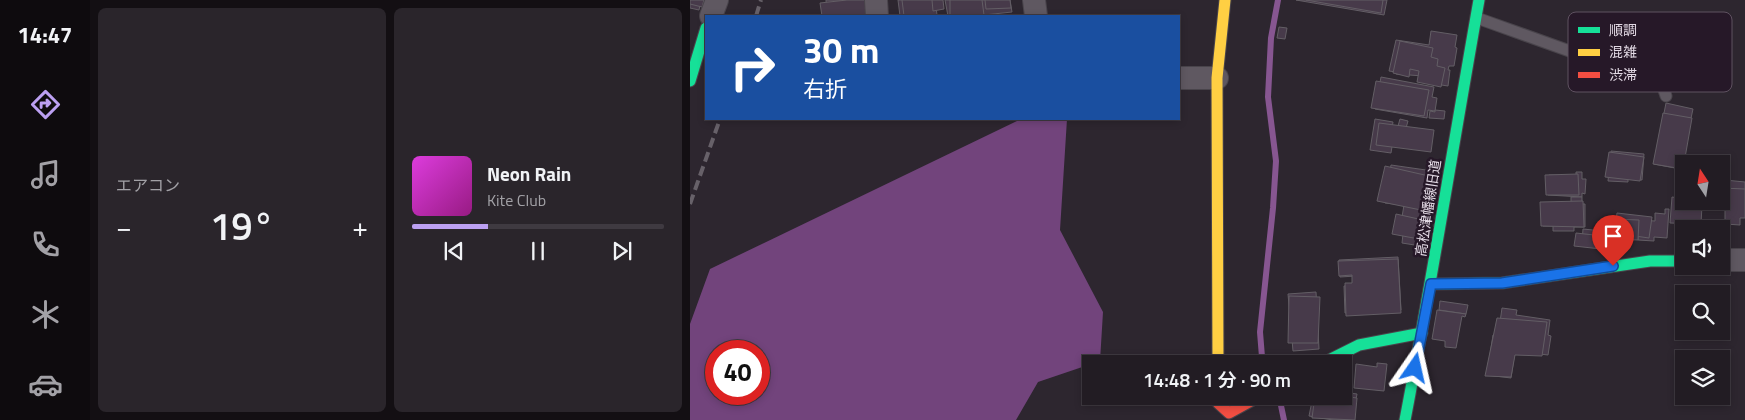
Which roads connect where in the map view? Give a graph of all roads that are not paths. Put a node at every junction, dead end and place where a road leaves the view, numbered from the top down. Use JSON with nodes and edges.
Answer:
{"nodes":[{"id":1,"x":717,"y":0,"type":"edge"},
{"id":2,"x":876,"y":0,"type":"edge"},
{"id":3,"x":1034,"y":0,"type":"edge"},
{"id":4,"x":1224,"y":0,"type":"edge"},
{"id":5,"x":1479,"y":0,"type":"edge"},
{"id":6,"x":711,"y":15,"type":"edge"},
{"id":7,"x":877,"y":15,"type":"edge"},
{"id":8,"x":1036,"y":15,"type":"edge"},
{"id":9,"x":1476,"y":18,"type":"junction"},
{"id":10,"x":690,"y":25,"type":"edge"},
{"id":11,"x":705,"y":27,"type":"edge"},
{"id":12,"x":705,"y":30,"type":"edge"},
{"id":13,"x":1568,"y":51,"type":"edge"},
{"id":14,"x":1180,"y":78,"type":"edge"},
{"id":15,"x":1217,"y":78,"type":"junction"},
{"id":16,"x":690,"y":81,"type":"edge"},
{"id":17,"x":1665,"y":92,"type":"edge"},
{"id":18,"x":1666,"y":96,"type":"dead end"},
{"id":19,"x":1675,"y":260,"type":"edge"},
{"id":20,"x":1730,"y":260,"type":"edge"},
{"id":21,"x":1745,"y":260,"type":"edge"},
{"id":22,"x":1431,"y":284,"type":"junction"},
{"id":23,"x":1422,"y":333,"type":"junction"},
{"id":24,"x":1218,"y":355,"type":"edge"},
{"id":25,"x":1339,"y":355,"type":"edge"},
{"id":26,"x":1220,"y":405,"type":"edge"},
{"id":27,"x":1243,"y":405,"type":"edge"},
{"id":28,"x":1405,"y":420,"type":"edge"}],
"edges":[{"from":1,"to":6,"type":"street"},
{"from":2,"to":7,"type":"street"},
{"from":3,"to":8,"type":"street"},
{"from":4,"to":15,"type":"street"},
{"from":5,"to":9,"type":"street","name":"高松津幡線旧道"},
{"from":9,"to":13,"type":"lane"},
{"from":9,"to":22,"type":"street","name":"高松津幡線旧道"},
{"from":10,"to":11,"type":"street"},
{"from":12,"to":16,"type":"street"},
{"from":14,"to":15,"type":"street"},
{"from":15,"to":24,"type":"street"},
{"from":17,"to":18,"type":"lane"},
{"from":19,"to":22,"type":"street"},
{"from":20,"to":21,"type":"street"},
{"from":22,"to":23,"type":"street","name":"高松津幡線旧道"},
{"from":23,"to":25,"type":"street"},
{"from":23,"to":28,"type":"street","name":"高松津幡線旧道"},
{"from":26,"to":27,"type":"street"}]}
